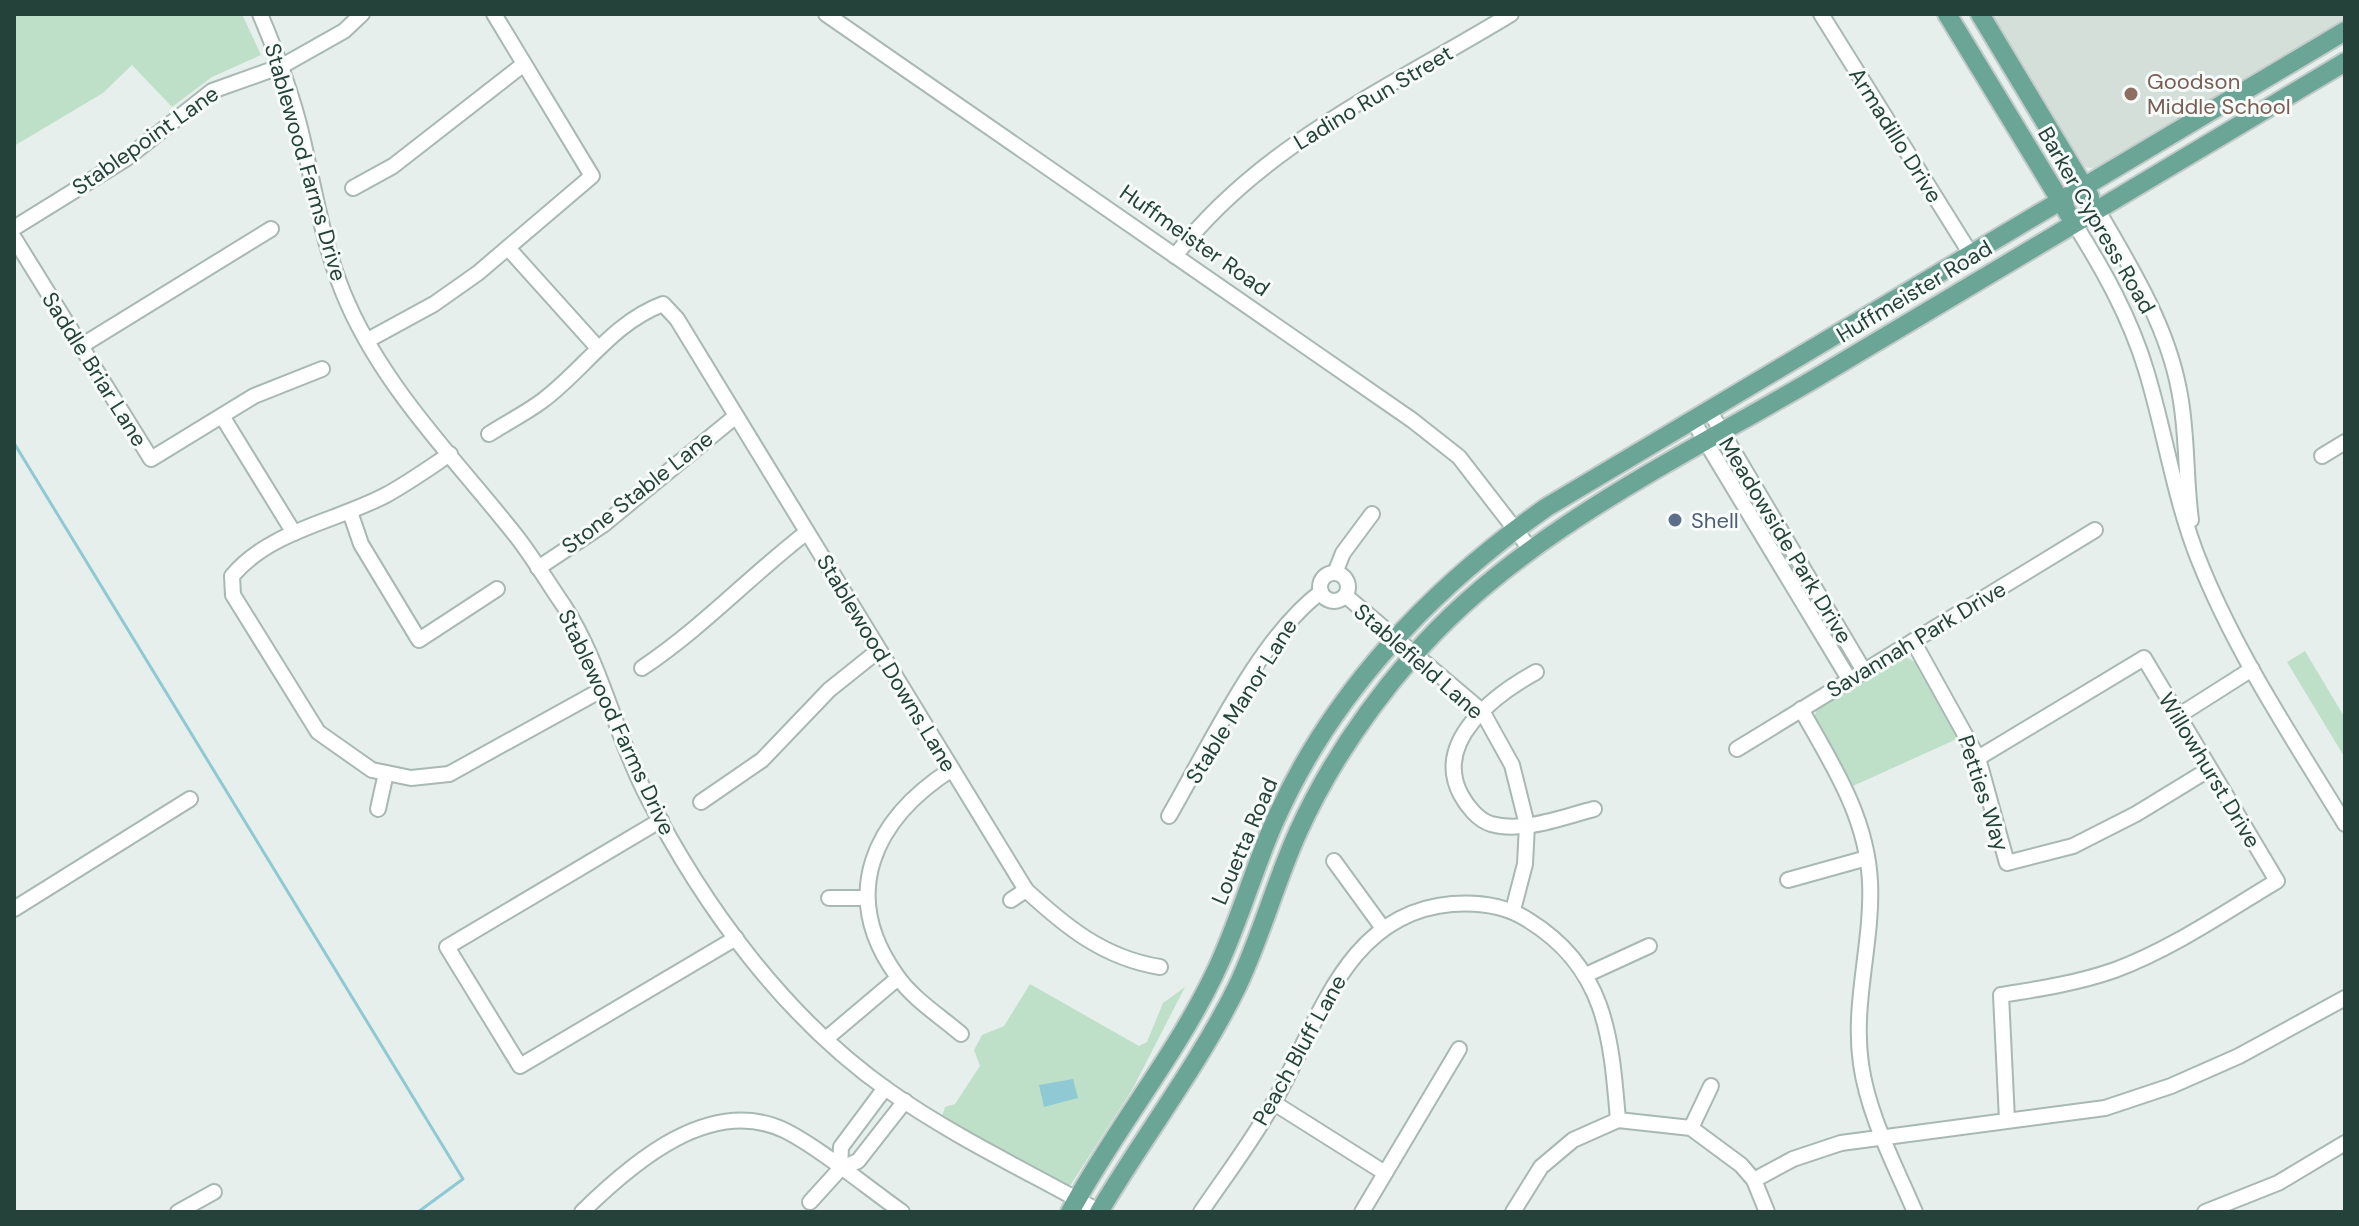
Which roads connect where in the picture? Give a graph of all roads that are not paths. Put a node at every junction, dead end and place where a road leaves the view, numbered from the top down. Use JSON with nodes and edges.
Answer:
{"nodes":[{"id":1,"x":260,"y":14,"type":"edge"},
{"id":2,"x":362,"y":14,"type":"edge"},
{"id":3,"x":494,"y":14,"type":"edge"},
{"id":4,"x":826,"y":14,"type":"edge"},
{"id":5,"x":1511,"y":14,"type":"edge"},
{"id":6,"x":1821,"y":14,"type":"edge"},
{"id":7,"x":1947,"y":14,"type":"edge"},
{"id":8,"x":1982,"y":19,"type":"edge"},
{"id":9,"x":2345,"y":31,"type":"edge"},
{"id":10,"x":1961,"y":38,"type":"junction"},
{"id":11,"x":2345,"y":62,"type":"edge"},
{"id":12,"x":524,"y":64,"type":"junction"},
{"id":13,"x":282,"y":66,"type":"junction"},
{"id":14,"x":2084,"y":187,"type":"junction"},
{"id":15,"x":353,"y":188,"type":"dead end"},
{"id":16,"x":2061,"y":200,"type":"junction"},
{"id":17,"x":2097,"y":209,"type":"junction"},
{"id":18,"x":2074,"y":223,"type":"junction"},
{"id":19,"x":14,"y":228,"type":"edge"},
{"id":20,"x":271,"y":229,"type":"dead end"},
{"id":21,"x":14,"y":238,"type":"edge"},
{"id":22,"x":508,"y":248,"type":"junction"},
{"id":23,"x":1175,"y":256,"type":"junction"},
{"id":24,"x":1972,"y":256,"type":"junction"},
{"id":25,"x":368,"y":340,"type":"junction"},
{"id":26,"x":81,"y":346,"type":"junction"},
{"id":27,"x":598,"y":348,"type":"junction"},
{"id":28,"x":2168,"y":352,"type":"junction"},
{"id":29,"x":2143,"y":359,"type":"junction"},
{"id":30,"x":322,"y":369,"type":"dead end"},
{"id":31,"x":1709,"y":410,"type":"junction"},
{"id":32,"x":222,"y":416,"type":"junction"},
{"id":33,"x":736,"y":416,"type":"junction"},
{"id":34,"x":1692,"y":419,"type":"junction"},
{"id":35,"x":489,"y":434,"type":"dead end"},
{"id":36,"x":1714,"y":437,"type":"junction"},
{"id":37,"x":2345,"y":442,"type":"edge"},
{"id":38,"x":450,"y":454,"type":"junction"},
{"id":39,"x":2322,"y":456,"type":"dead end"},
{"id":40,"x":350,"y":512,"type":"junction"},
{"id":41,"x":1372,"y":514,"type":"dead end"},
{"id":42,"x":1516,"y":528,"type":"junction"},
{"id":43,"x":2095,"y":530,"type":"dead end"},
{"id":44,"x":807,"y":532,"type":"junction"},
{"id":45,"x":294,"y":533,"type":"junction"},
{"id":46,"x":1790,"y":548,"type":"junction"},
{"id":47,"x":1531,"y":550,"type":"junction"},
{"id":48,"x":2197,"y":556,"type":"junction"},
{"id":49,"x":1777,"y":557,"type":"junction"},
{"id":50,"x":538,"y":568,"type":"junction"},
{"id":51,"x":1335,"y":573,"type":"junction"},
{"id":52,"x":497,"y":589,"type":"dead end"},
{"id":53,"x":1321,"y":592,"type":"junction"},
{"id":54,"x":1346,"y":596,"type":"junction"},
{"id":55,"x":1395,"y":638,"type":"junction"},
{"id":56,"x":1913,"y":641,"type":"junction"},
{"id":57,"x":879,"y":650,"type":"junction"},
{"id":58,"x":1414,"y":654,"type":"junction"},
{"id":59,"x":642,"y":668,"type":"dead end"},
{"id":60,"x":2252,"y":669,"type":"junction"},
{"id":61,"x":1864,"y":671,"type":"junction"},
{"id":62,"x":1536,"y":672,"type":"dead end"},
{"id":63,"x":1849,"y":679,"type":"junction"},
{"id":64,"x":603,"y":689,"type":"junction"},
{"id":65,"x":1801,"y":709,"type":"junction"},
{"id":66,"x":1482,"y":711,"type":"junction"},
{"id":67,"x":2178,"y":716,"type":"junction"},
{"id":68,"x":1737,"y":749,"type":"dead end"},
{"id":69,"x":1978,"y":758,"type":"junction"},
{"id":70,"x":952,"y":769,"type":"junction"},
{"id":71,"x":2208,"y":770,"type":"junction"},
{"id":72,"x":386,"y":773,"type":"junction"},
{"id":73,"x":190,"y":799,"type":"dead end"},
{"id":74,"x":701,"y":802,"type":"dead end"},
{"id":75,"x":378,"y":809,"type":"dead end"},
{"id":76,"x":1594,"y":809,"type":"dead end"},
{"id":77,"x":1169,"y":816,"type":"dead end"},
{"id":78,"x":661,"y":820,"type":"junction"},
{"id":79,"x":1275,"y":821,"type":"junction"},
{"id":80,"x":2345,"y":824,"type":"edge"},
{"id":81,"x":1527,"y":825,"type":"junction"},
{"id":82,"x":1298,"y":832,"type":"junction"},
{"id":83,"x":1867,"y":858,"type":"junction"},
{"id":84,"x":1334,"y":861,"type":"dead end"},
{"id":85,"x":1788,"y":880,"type":"dead end"},
{"id":86,"x":1026,"y":890,"type":"junction"},
{"id":87,"x":829,"y":898,"type":"dead end"},
{"id":88,"x":865,"y":898,"type":"junction"},
{"id":89,"x":1011,"y":900,"type":"dead end"},
{"id":90,"x":14,"y":909,"type":"edge"},
{"id":91,"x":1513,"y":910,"type":"junction"},
{"id":92,"x":1382,"y":927,"type":"junction"},
{"id":93,"x":736,"y":938,"type":"junction"},
{"id":94,"x":1649,"y":946,"type":"dead end"},
{"id":95,"x":1160,"y":967,"type":"dead end"},
{"id":96,"x":1588,"y":974,"type":"junction"},
{"id":97,"x":898,"y":978,"type":"junction"},
{"id":98,"x":2344,"y":997,"type":"edge"},
{"id":99,"x":1192,"y":1017,"type":"junction"},
{"id":100,"x":1214,"y":1030,"type":"junction"},
{"id":101,"x":961,"y":1034,"type":"dead end"},
{"id":102,"x":827,"y":1038,"type":"junction"},
{"id":103,"x":1459,"y":1049,"type":"dead end"},
{"id":104,"x":1711,"y":1086,"type":"dead end"},
{"id":105,"x":885,"y":1088,"type":"junction"},
{"id":106,"x":905,"y":1101,"type":"junction"},
{"id":107,"x":1274,"y":1103,"type":"junction"},
{"id":108,"x":1618,"y":1120,"type":"junction"},
{"id":109,"x":2007,"y":1120,"type":"junction"},
{"id":110,"x":1691,"y":1128,"type":"junction"},
{"id":111,"x":1882,"y":1135,"type":"junction"},
{"id":112,"x":2345,"y":1143,"type":"edge"},
{"id":113,"x":840,"y":1169,"type":"junction"},
{"id":114,"x":1385,"y":1173,"type":"junction"},
{"id":115,"x":1754,"y":1180,"type":"junction"},
{"id":116,"x":214,"y":1192,"type":"dead end"},
{"id":117,"x":810,"y":1202,"type":"dead end"},
{"id":118,"x":1074,"y":1206,"type":"edge"},
{"id":119,"x":178,"y":1212,"type":"edge"},
{"id":120,"x":582,"y":1212,"type":"edge"},
{"id":121,"x":902,"y":1212,"type":"edge"},
{"id":122,"x":1099,"y":1212,"type":"edge"},
{"id":123,"x":1201,"y":1212,"type":"edge"},
{"id":124,"x":1362,"y":1212,"type":"edge"},
{"id":125,"x":1513,"y":1212,"type":"edge"},
{"id":126,"x":1767,"y":1212,"type":"edge"},
{"id":127,"x":1915,"y":1212,"type":"edge"},
{"id":128,"x":2205,"y":1212,"type":"edge"}],
"edges":[{"from":1,"to":13,"type":"street","name":"Stablewood Farms Drive"},
{"from":2,"to":13,"type":"street","name":"Stablepoint Lane"},
{"from":3,"to":12,"type":"street"},
{"from":4,"to":23,"type":"street","name":"Huffmeister Road"},
{"from":5,"to":23,"type":"street","name":"Ladino Run Street"},
{"from":6,"to":24,"type":"street","name":"Armadillo Drive"},
{"from":7,"to":10,"type":"main road","name":"Barker Cypress Road"},
{"from":8,"to":10,"type":"main road"},
{"from":8,"to":14,"type":"main road","name":"Barker Cypress Road"},
{"from":9,"to":14,"type":"main road","name":"Huffmeister Road"},
{"from":10,"to":16,"type":"main road","name":"Barker Cypress Road"},
{"from":11,"to":17,"type":"main road","name":"Huffmeister Road"},
{"from":12,"to":15,"type":"street"},
{"from":12,"to":22,"type":"street"},
{"from":13,"to":19,"type":"street","name":"Stablepoint Lane"},
{"from":13,"to":25,"type":"street","name":"Stablewood Farms Drive"},
{"from":14,"to":16,"type":"main road","name":"Huffmeister Road"},
{"from":14,"to":17,"type":"main road","name":"Barker Cypress Road"},
{"from":16,"to":18,"type":"main road","name":"Barker Cypress Road"},
{"from":16,"to":24,"type":"main road","name":"Huffmeister Road"},
{"from":17,"to":18,"type":"main road","name":"Huffmeister Road"},
{"from":17,"to":28,"type":"street","name":"Barker Cypress Road"},
{"from":18,"to":29,"type":"street","name":"Barker Cypress Road"},
{"from":18,"to":36,"type":"main road","name":"Huffmeister Road"},
{"from":20,"to":26,"type":"street"},
{"from":21,"to":26,"type":"street","name":"Saddle Briar Lane"},
{"from":22,"to":25,"type":"street"},
{"from":22,"to":27,"type":"street"},
{"from":23,"to":42,"type":"street","name":"Huffmeister Road"},
{"from":24,"to":31,"type":"main road","name":"Huffmeister Road"},
{"from":25,"to":38,"type":"street","name":"Stablewood Farms Drive"},
{"from":26,"to":32,"type":"street","name":"Saddle Briar Lane"},
{"from":27,"to":33,"type":"street","name":"Stablewood Downs Lane"},
{"from":27,"to":35,"type":"street"},
{"from":28,"to":29,"type":"street"},
{"from":28,"to":48,"type":"street","name":"Barker Cypress Road"},
{"from":29,"to":48,"type":"street","name":"Barker Cypress Road"},
{"from":30,"to":32,"type":"street"},
{"from":31,"to":34,"type":"main road","name":"Huffmeister Road"},
{"from":31,"to":36,"type":"street","name":"Meadowside Park Drive"},
{"from":32,"to":45,"type":"street"},
{"from":33,"to":44,"type":"street","name":"Stablewood Downs Lane"},
{"from":33,"to":50,"type":"street","name":"Stone Stable Lane"},
{"from":34,"to":36,"type":"street","name":"Meadowside Park Drive"},
{"from":34,"to":42,"type":"main road","name":"Huffmeister Road"},
{"from":36,"to":46,"type":"street","name":"Meadowside Park Drive"},
{"from":36,"to":47,"type":"main road","name":"Huffmeister Road"},
{"from":36,"to":49,"type":"street","name":"Meadowside Park Drive"},
{"from":37,"to":39,"type":"street"},
{"from":38,"to":40,"type":"street"},
{"from":38,"to":50,"type":"street","name":"Stablewood Farms Drive"},
{"from":40,"to":45,"type":"street"},
{"from":40,"to":52,"type":"street"},
{"from":41,"to":51,"type":"street"},
{"from":42,"to":47,"type":"street","name":"Huffmeister Road"},
{"from":42,"to":55,"type":"main road","name":"Louetta Road"},
{"from":43,"to":56,"type":"street","name":"Savannah Park Drive"},
{"from":44,"to":57,"type":"street","name":"Stablewood Downs Lane"},
{"from":44,"to":59,"type":"street"},
{"from":45,"to":72,"type":"street"},
{"from":46,"to":49,"type":"street"},
{"from":46,"to":61,"type":"street","name":"Meadowside Park Drive"},
{"from":47,"to":58,"type":"main road"},
{"from":48,"to":60,"type":"street","name":"Barker Cypress Road"},
{"from":49,"to":63,"type":"street","name":"Meadowside Park Drive"},
{"from":50,"to":64,"type":"street","name":"Stablewood Farms Drive"},
{"from":51,"to":53,"type":"street"},
{"from":51,"to":54,"type":"street"},
{"from":53,"to":54,"type":"street"},
{"from":53,"to":77,"type":"street","name":"Stable Manor Lane"},
{"from":54,"to":55,"type":"street","name":"Stablefield Lane"},
{"from":55,"to":58,"type":"street","name":"Stablefield Lane"},
{"from":55,"to":79,"type":"main road","name":"Louetta Road"},
{"from":56,"to":61,"type":"street","name":"Savannah Park Drive"},
{"from":56,"to":69,"type":"street","name":"Petties Way"},
{"from":57,"to":70,"type":"street","name":"Stablewood Downs Lane"},
{"from":57,"to":74,"type":"street"},
{"from":58,"to":66,"type":"street","name":"Stablefield Lane"},
{"from":58,"to":82,"type":"main road"},
{"from":60,"to":67,"type":"street"},
{"from":60,"to":80,"type":"street","name":"Barker Cypress Road"},
{"from":61,"to":63,"type":"street","name":"Savannah Park Drive"},
{"from":62,"to":66,"type":"street"},
{"from":63,"to":65,"type":"street","name":"Savannah Park Drive"},
{"from":64,"to":72,"type":"street"},
{"from":64,"to":78,"type":"street","name":"Stablewood Farms Drive"},
{"from":65,"to":68,"type":"street","name":"Savannah Park Drive"},
{"from":65,"to":83,"type":"street"},
{"from":66,"to":81,"type":"street","name":"Stablefield Lane"},
{"from":66,"to":81,"type":"street"},
{"from":67,"to":69,"type":"street","name":"Willowhurst Drive"},
{"from":67,"to":71,"type":"street","name":"Willowhurst Drive"},
{"from":69,"to":71,"type":"street","name":"Petties Way"},
{"from":70,"to":86,"type":"street","name":"Stablewood Downs Lane"},
{"from":70,"to":88,"type":"street"},
{"from":71,"to":109,"type":"street","name":"Willowhurst Drive"},
{"from":72,"to":75,"type":"street"},
{"from":73,"to":90,"type":"street"},
{"from":76,"to":81,"type":"street"},
{"from":78,"to":93,"type":"street","name":"Stablewood Farms Drive"},
{"from":78,"to":93,"type":"street"},
{"from":79,"to":82,"type":"main road"},
{"from":79,"to":99,"type":"main road","name":"Louetta Road"},
{"from":81,"to":91,"type":"street","name":"Stablefield Lane"},
{"from":82,"to":100,"type":"main road"},
{"from":83,"to":85,"type":"street"},
{"from":83,"to":111,"type":"street"},
{"from":84,"to":92,"type":"street"},
{"from":86,"to":89,"type":"street"},
{"from":86,"to":95,"type":"street","name":"Stablewood Downs Lane"},
{"from":87,"to":88,"type":"street"},
{"from":88,"to":97,"type":"street"},
{"from":91,"to":92,"type":"street","name":"Peach Bluff Lane"},
{"from":91,"to":96,"type":"street"},
{"from":92,"to":107,"type":"street","name":"Peach Bluff Lane"},
{"from":93,"to":102,"type":"street","name":"Stablewood Farms Drive"},
{"from":94,"to":96,"type":"street"},
{"from":96,"to":108,"type":"street"},
{"from":97,"to":101,"type":"street"},
{"from":97,"to":102,"type":"street"},
{"from":98,"to":109,"type":"street"},
{"from":99,"to":100,"type":"main road"},
{"from":99,"to":118,"type":"main road","name":"Louetta Road"},
{"from":100,"to":122,"type":"main road"},
{"from":102,"to":105,"type":"street","name":"Stablewood Farms Drive"},
{"from":103,"to":114,"type":"street"},
{"from":104,"to":110,"type":"street"},
{"from":105,"to":106,"type":"street","name":"Stablewood Farms Drive"},
{"from":105,"to":113,"type":"street"},
{"from":106,"to":113,"type":"street"},
{"from":106,"to":118,"type":"street","name":"Stablewood Farms Drive"},
{"from":107,"to":114,"type":"street"},
{"from":107,"to":123,"type":"street","name":"Peach Bluff Lane"},
{"from":108,"to":110,"type":"street"},
{"from":108,"to":125,"type":"street"},
{"from":109,"to":111,"type":"street"},
{"from":110,"to":115,"type":"street"},
{"from":111,"to":115,"type":"street"},
{"from":111,"to":127,"type":"street"},
{"from":112,"to":128,"type":"street"},
{"from":113,"to":117,"type":"street"},
{"from":113,"to":120,"type":"street"},
{"from":113,"to":121,"type":"street"},
{"from":114,"to":124,"type":"street"},
{"from":115,"to":126,"type":"street"},
{"from":116,"to":119,"type":"street"},
{"from":118,"to":122,"type":"street","name":"Stablewood Farms Drive"}]}
